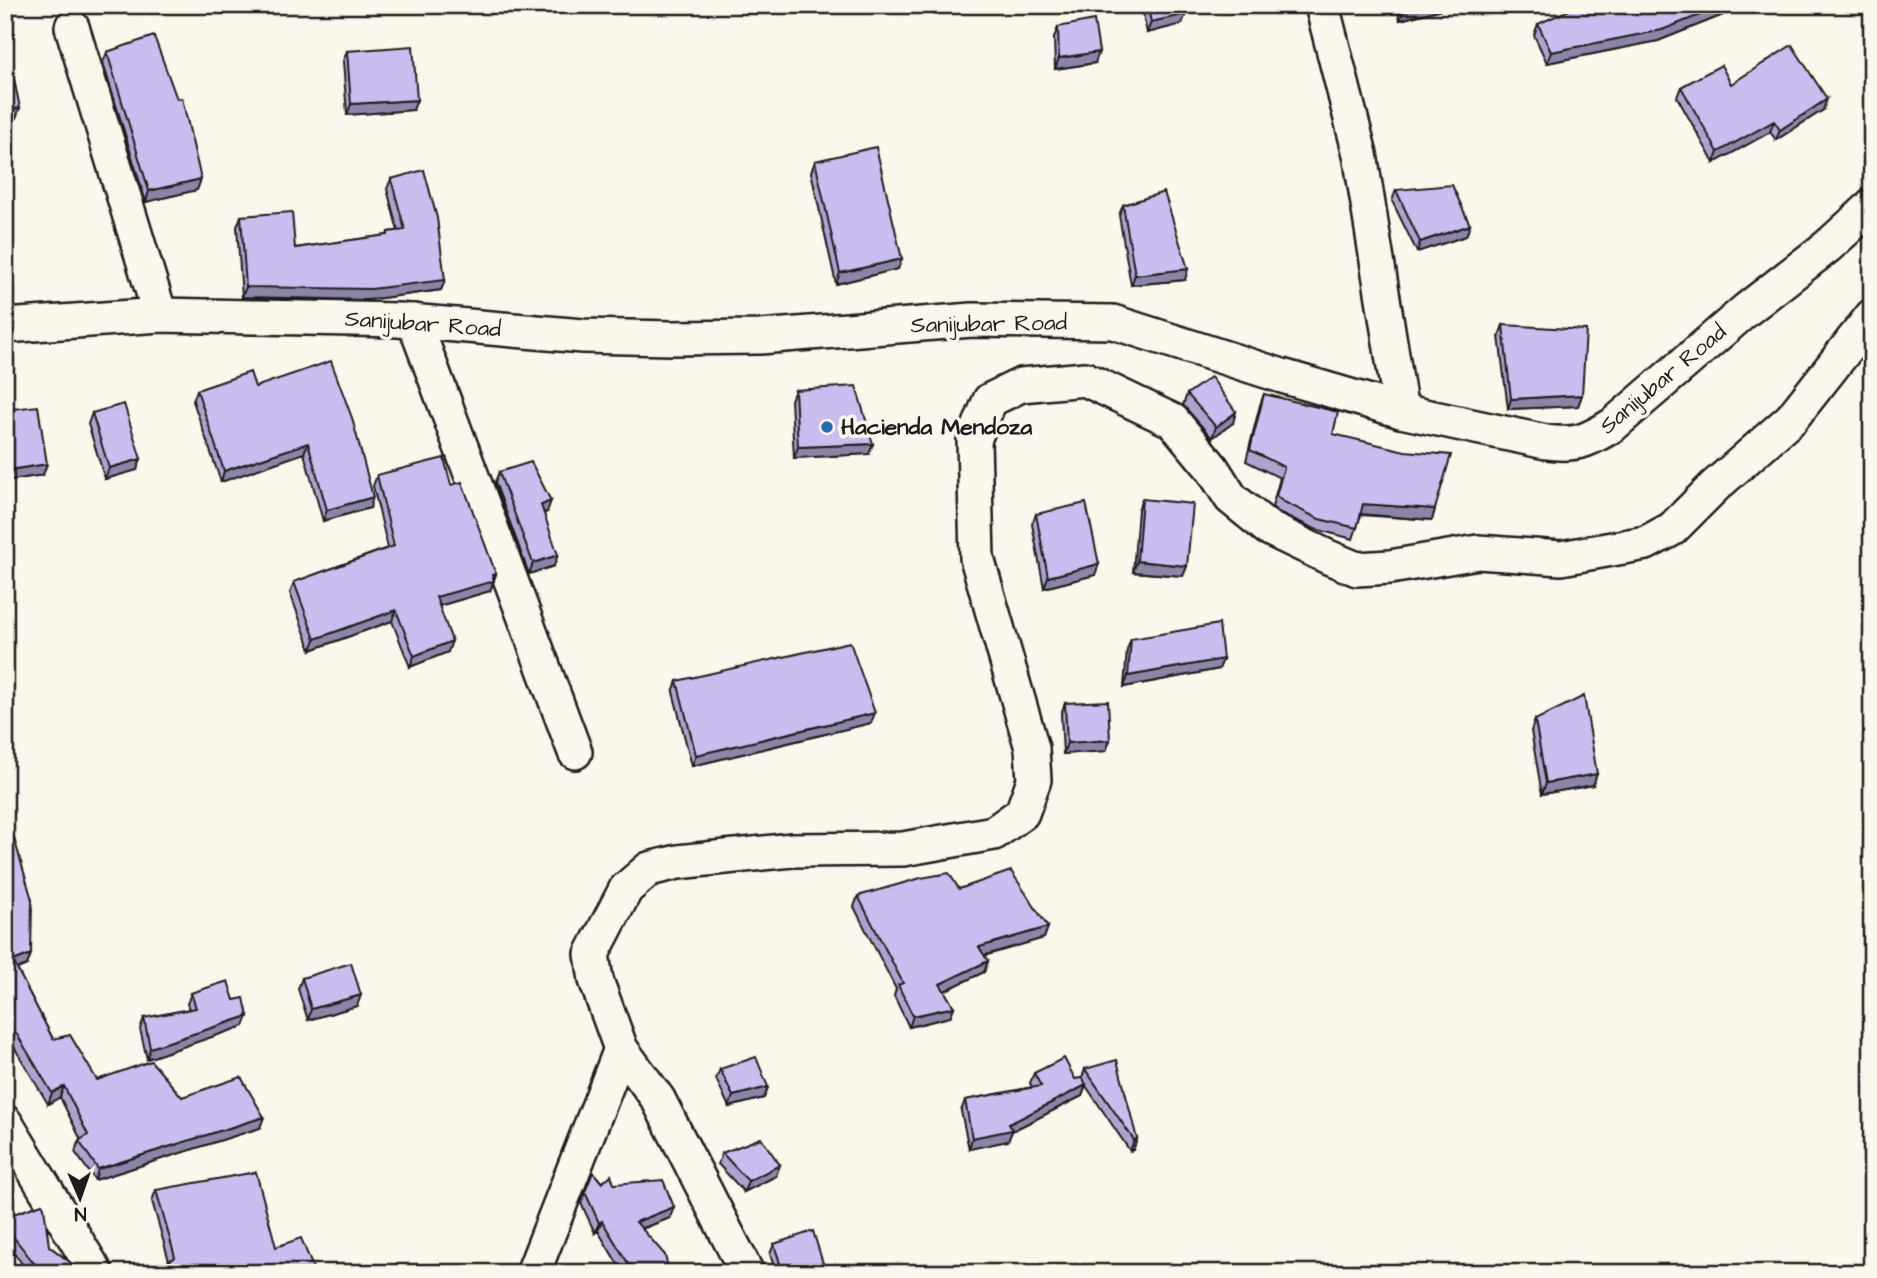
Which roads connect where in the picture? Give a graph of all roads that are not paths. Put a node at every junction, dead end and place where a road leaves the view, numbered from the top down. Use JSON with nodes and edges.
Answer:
{"nodes":[{"id":1,"x":1322,"y":5,"type":"edge"},
{"id":2,"x":72,"y":27,"type":"dead end"},
{"id":3,"x":1872,"y":206,"type":"edge"},
{"id":4,"x":160,"y":315,"type":"junction"},
{"id":5,"x":1872,"y":316,"type":"edge"},
{"id":6,"x":414,"y":321,"type":"junction"},
{"id":7,"x":5,"y":326,"type":"edge"},
{"id":8,"x":1401,"y":411,"type":"junction"},
{"id":9,"x":575,"y":752,"type":"dead end"},
{"id":10,"x":621,"y":1048,"type":"junction"},
{"id":11,"x":5,"y":1122,"type":"edge"},
{"id":12,"x":96,"y":1273,"type":"edge"},
{"id":13,"x":533,"y":1273,"type":"edge"},
{"id":14,"x":747,"y":1273,"type":"edge"}],
"edges":[{"from":1,"to":8,"type":"street"},
{"from":2,"to":4,"type":"street"},
{"from":3,"to":8,"type":"street","name":"Sanijubar Road"},
{"from":4,"to":6,"type":"street","name":"Sanijubar Road"},
{"from":4,"to":7,"type":"street","name":"Sanijubar Road"},
{"from":5,"to":10,"type":"street"},
{"from":6,"to":8,"type":"street","name":"Sanijubar Road"},
{"from":6,"to":9,"type":"street"},
{"from":10,"to":13,"type":"street"},
{"from":10,"to":14,"type":"street"},
{"from":11,"to":12,"type":"street"}]}
